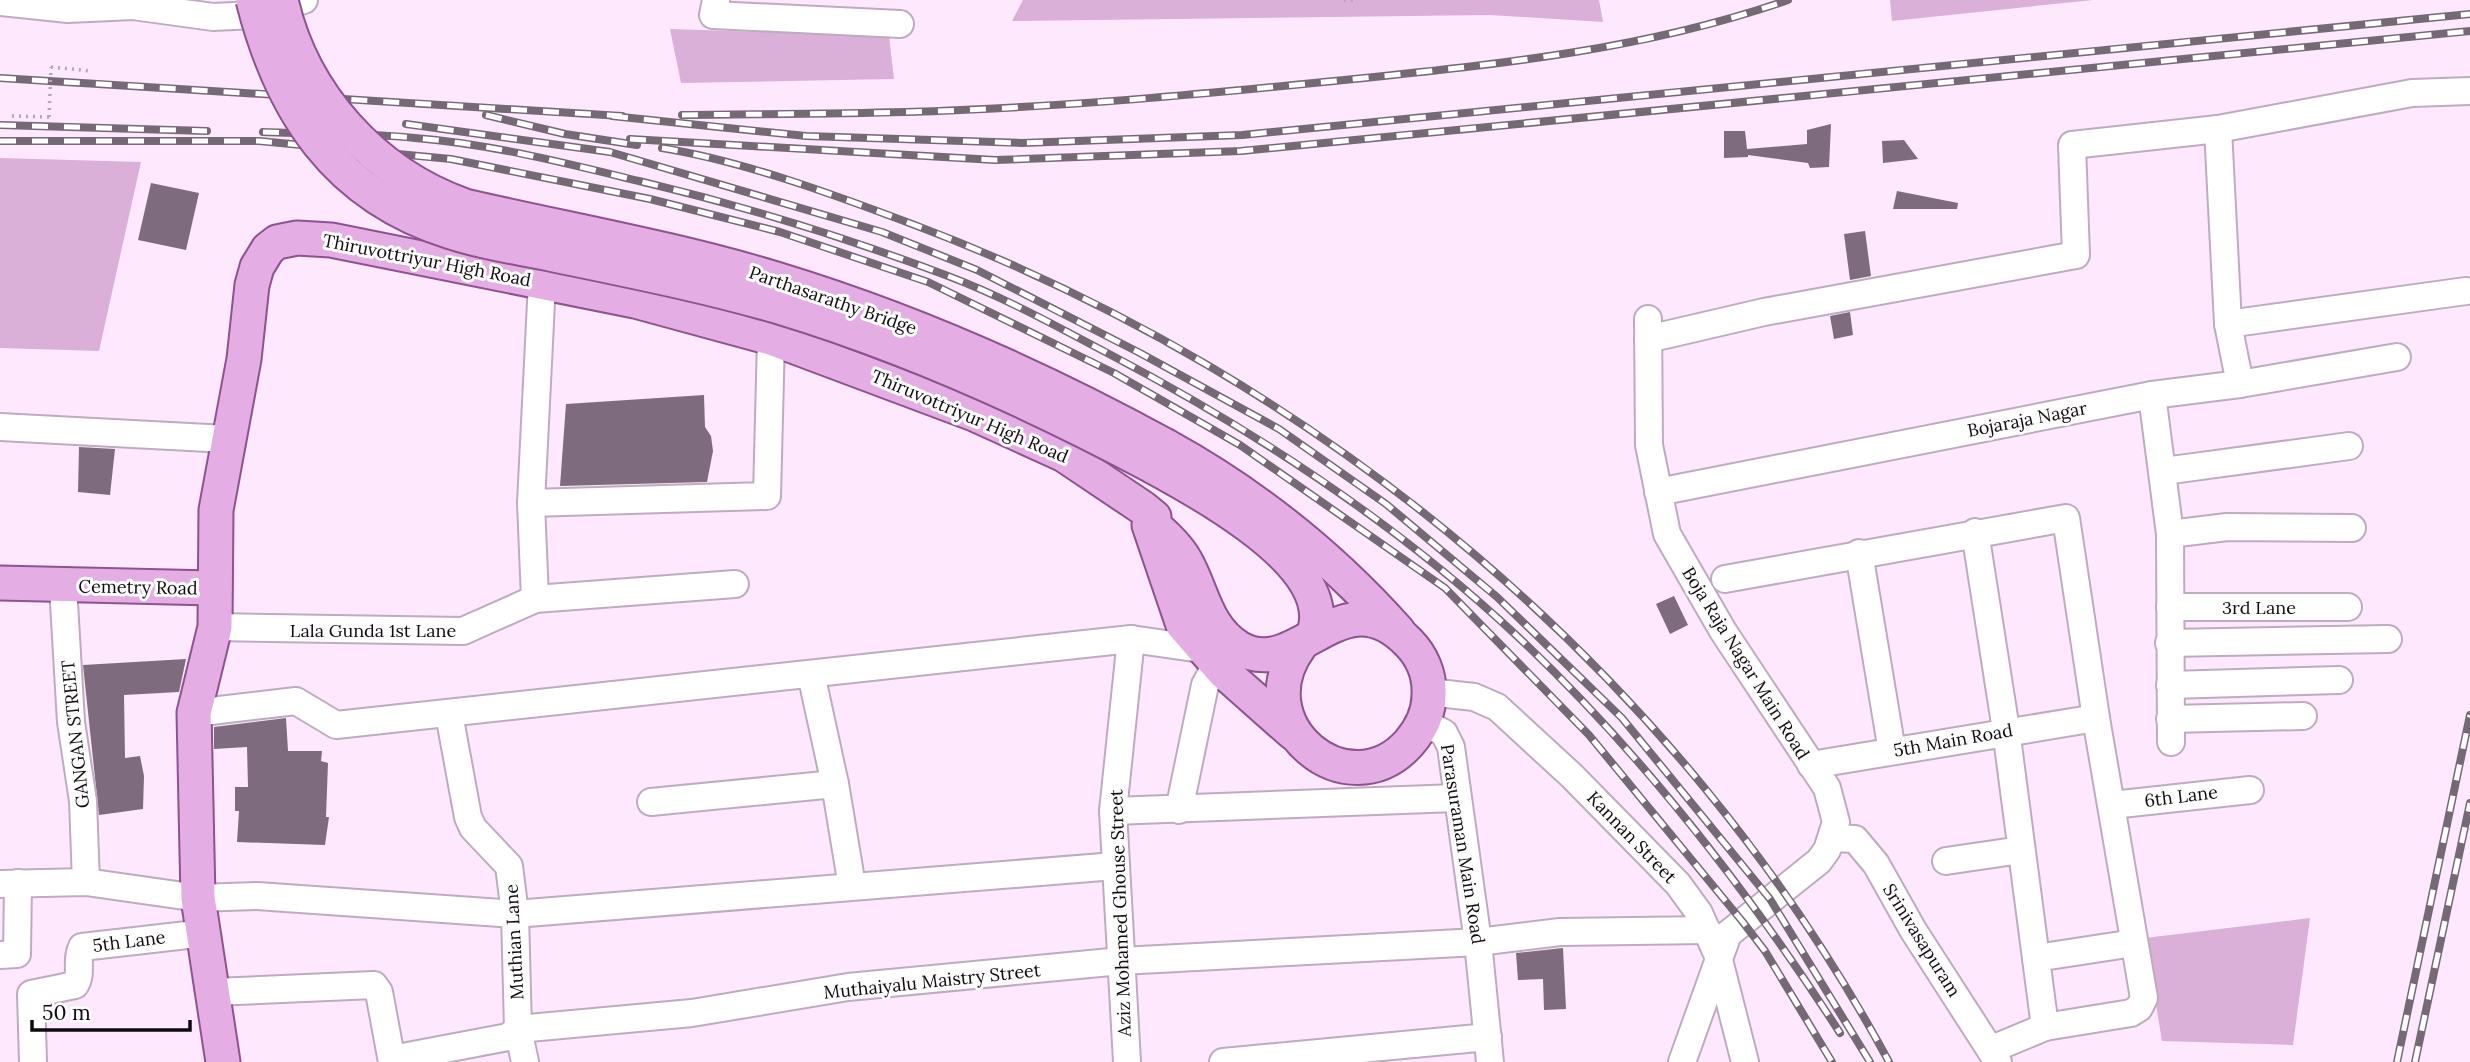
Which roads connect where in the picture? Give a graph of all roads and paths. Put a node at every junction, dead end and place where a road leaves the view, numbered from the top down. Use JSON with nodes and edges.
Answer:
{"nodes":[{"id":1,"x":253,"y":0,"type":"edge"},
{"id":2,"x":716,"y":0,"type":"edge"},
{"id":3,"x":1344,"y":0,"type":"edge"},
{"id":4,"x":1353,"y":0,"type":"edge"},
{"id":5,"x":6,"y":1,"type":"edge"},
{"id":6,"x":296,"y":1,"type":"edge"},
{"id":7,"x":900,"y":24,"type":"dead end"},
{"id":8,"x":92,"y":71,"type":"dead end"},
{"id":9,"x":2470,"y":91,"type":"edge"},
{"id":10,"x":12,"y":116,"type":"dead end"},
{"id":11,"x":2218,"y":129,"type":"junction"},
{"id":12,"x":542,"y":282,"type":"junction"},
{"id":13,"x":2466,"y":290,"type":"dead end"},
{"id":14,"x":2228,"y":324,"type":"junction"},
{"id":15,"x":771,"y":338,"type":"junction"},
{"id":16,"x":2397,"y":357,"type":"dead end"},
{"id":17,"x":2240,"y":384,"type":"junction"},
{"id":18,"x":2152,"y":395,"type":"junction"},
{"id":19,"x":0,"y":427,"type":"edge"},
{"id":20,"x":227,"y":439,"type":"junction"},
{"id":21,"x":2349,"y":446,"type":"dead end"},
{"id":22,"x":1159,"y":456,"type":"junction"},
{"id":23,"x":2164,"y":471,"type":"junction"},
{"id":24,"x":1658,"y":492,"type":"junction"},
{"id":25,"x":531,"y":503,"type":"junction"},
{"id":26,"x":1154,"y":517,"type":"junction"},
{"id":27,"x":2352,"y":528,"type":"dead end"},
{"id":28,"x":1975,"y":533,"type":"junction"},
{"id":29,"x":2170,"y":534,"type":"junction"},
{"id":30,"x":1859,"y":553,"type":"junction"},
{"id":31,"x":1725,"y":579,"type":"dead end"},
{"id":32,"x":0,"y":583,"type":"edge"},
{"id":33,"x":734,"y":584,"type":"dead end"},
{"id":34,"x":63,"y":586,"type":"junction"},
{"id":35,"x":213,"y":588,"type":"junction"},
{"id":36,"x":535,"y":599,"type":"junction"},
{"id":37,"x":2170,"y":607,"type":"junction"},
{"id":38,"x":2347,"y":607,"type":"dead end"},
{"id":39,"x":215,"y":627,"type":"junction"},
{"id":40,"x":1402,"y":636,"type":"junction"},
{"id":41,"x":1131,"y":639,"type":"junction"},
{"id":42,"x":1307,"y":639,"type":"junction"},
{"id":43,"x":2388,"y":639,"type":"dead end"},
{"id":44,"x":2169,"y":643,"type":"junction"},
{"id":45,"x":1208,"y":657,"type":"junction"},
{"id":46,"x":811,"y":674,"type":"junction"},
{"id":47,"x":2339,"y":680,"type":"dead end"},
{"id":48,"x":2170,"y":685,"type":"junction"},
{"id":49,"x":1426,"y":707,"type":"junction"},
{"id":50,"x":194,"y":713,"type":"junction"},
{"id":51,"x":449,"y":714,"type":"junction"},
{"id":52,"x":2303,"y":716,"type":"dead end"},
{"id":53,"x":2096,"y":718,"type":"junction"},
{"id":54,"x":2006,"y":730,"type":"junction"},
{"id":55,"x":1296,"y":736,"type":"junction"},
{"id":56,"x":1892,"y":751,"type":"junction"},
{"id":57,"x":1811,"y":765,"type":"junction"},
{"id":58,"x":835,"y":784,"type":"junction"},
{"id":59,"x":2250,"y":790,"type":"dead end"},
{"id":60,"x":1456,"y":798,"type":"junction"},
{"id":61,"x":650,"y":802,"type":"dead end"},
{"id":62,"x":2112,"y":805,"type":"junction"},
{"id":63,"x":1179,"y":810,"type":"junction"},
{"id":64,"x":1112,"y":811,"type":"junction"},
{"id":65,"x":1832,"y":838,"type":"junction"},
{"id":66,"x":2021,"y":850,"type":"junction"},
{"id":67,"x":1946,"y":861,"type":"dead end"},
{"id":68,"x":1115,"y":866,"type":"junction"},
{"id":69,"x":86,"y":883,"type":"junction"},
{"id":70,"x":9,"y":884,"type":"edge"},
{"id":71,"x":852,"y":886,"type":"junction"},
{"id":72,"x":198,"y":898,"type":"junction"},
{"id":73,"x":515,"y":914,"type":"junction"},
{"id":74,"x":1707,"y":930,"type":"junction"},
{"id":75,"x":205,"y":933,"type":"junction"},
{"id":76,"x":1478,"y":942,"type":"junction"},
{"id":77,"x":2134,"y":943,"type":"junction"},
{"id":78,"x":0,"y":955,"type":"edge"},
{"id":79,"x":1718,"y":956,"type":"junction"},
{"id":80,"x":2036,"y":958,"type":"junction"},
{"id":81,"x":1121,"y":961,"type":"junction"},
{"id":82,"x":214,"y":992,"type":"junction"},
{"id":83,"x":2045,"y":1027,"type":"junction"},
{"id":84,"x":518,"y":1029,"type":"junction"},
{"id":85,"x":1489,"y":1049,"type":"edge"},
{"id":86,"x":1995,"y":1056,"type":"edge"},
{"id":87,"x":392,"y":1061,"type":"edge"},
{"id":88,"x":33,"y":1062,"type":"edge"},
{"id":89,"x":223,"y":1062,"type":"edge"},
{"id":90,"x":525,"y":1062,"type":"edge"},
{"id":91,"x":1127,"y":1062,"type":"edge"},
{"id":92,"x":1226,"y":1062,"type":"edge"},
{"id":93,"x":1682,"y":1062,"type":"edge"},
{"id":94,"x":1745,"y":1062,"type":"edge"}],
"edges":[{"from":1,"to":22,"type":"main road","name":"Parthasarathy Bridge","bridge":true},
{"from":2,"to":7,"type":"street"},
{"from":3,"to":4,"type":"path"},
{"from":5,"to":6,"type":"street"},
{"from":6,"to":22,"type":"main road","name":"Parthasarathy Bridge","bridge":true},
{"from":8,"to":10,"type":"path","bridge":true},
{"from":9,"to":11,"type":"street"},
{"from":11,"to":14,"type":"street"},
{"from":11,"to":24,"type":"street","name":"Boja Raja Nagar Main Road"},
{"from":12,"to":15,"type":"main road","name":"Thiruvottriyur High Road"},
{"from":12,"to":20,"type":"main road","name":"Thiruvottriyur High Road"},
{"from":12,"to":25,"type":"street"},
{"from":13,"to":14,"type":"street"},
{"from":14,"to":17,"type":"street"},
{"from":15,"to":25,"type":"street"},
{"from":15,"to":26,"type":"main road","name":"Thiruvottriyur High Road"},
{"from":16,"to":17,"type":"street","name":"Bojaraja Nagar"},
{"from":17,"to":18,"type":"street","name":"Bojaraja Nagar"},
{"from":18,"to":23,"type":"street"},
{"from":18,"to":24,"type":"street","name":"Bojaraja Nagar"},
{"from":19,"to":20,"type":"street"},
{"from":20,"to":35,"type":"main road","name":"Thiruvottriyur High Road"},
{"from":21,"to":23,"type":"street"},
{"from":22,"to":40,"type":"main road","name":"Parthasarathy Bridge"},
{"from":22,"to":42,"type":"main road","name":"Parthasarathy Bridge"},
{"from":23,"to":29,"type":"street"},
{"from":24,"to":57,"type":"street","name":"Boja Raja Nagar Main Road"},
{"from":25,"to":36,"type":"street"},
{"from":26,"to":42,"type":"main road","name":"Thiruvottriyur High Road"},
{"from":26,"to":45,"type":"main road"},
{"from":27,"to":29,"type":"street"},
{"from":28,"to":30,"type":"street"},
{"from":28,"to":53,"type":"street"},
{"from":28,"to":54,"type":"street"},
{"from":29,"to":37,"type":"street"},
{"from":30,"to":31,"type":"street"},
{"from":30,"to":56,"type":"street"},
{"from":32,"to":34,"type":"main road","name":"Cemetry Road"},
{"from":33,"to":36,"type":"street","name":"Lala Gunda 1st Lane"},
{"from":34,"to":35,"type":"main road","name":"Cemetry Road"},
{"from":34,"to":69,"type":"street","name":"GANGAN STREET"},
{"from":35,"to":39,"type":"main road","name":"Thiruvottriyur High Road"},
{"from":36,"to":39,"type":"street","name":"Lala Gunda 1st Lane"},
{"from":37,"to":38,"type":"street","name":"3rd Lane"},
{"from":37,"to":44,"type":"street"},
{"from":39,"to":50,"type":"main road","name":"Thiruvottriyur High Road"},
{"from":40,"to":42,"type":"main road"},
{"from":40,"to":49,"type":"main road"},
{"from":41,"to":45,"type":"street"},
{"from":41,"to":46,"type":"street"},
{"from":41,"to":64,"type":"street","name":"Aziz Mohamed Ghouse Street"},
{"from":42,"to":55,"type":"main road"},
{"from":43,"to":44,"type":"street"},
{"from":44,"to":48,"type":"street"},
{"from":45,"to":55,"type":"main road"},
{"from":45,"to":63,"type":"street"},
{"from":46,"to":51,"type":"street"},
{"from":46,"to":58,"type":"street"},
{"from":47,"to":48,"type":"street"},
{"from":48,"to":52,"type":"street"},
{"from":49,"to":55,"type":"main road"},
{"from":49,"to":60,"type":"street","name":"Parasuraman Main Road"},
{"from":49,"to":74,"type":"street","name":"Kannan Street"},
{"from":50,"to":51,"type":"street"},
{"from":50,"to":72,"type":"main road","name":"Thiruvottriyur High Road"},
{"from":51,"to":73,"type":"street","name":"Muthian Lane"},
{"from":53,"to":54,"type":"street","name":"5th Main Road"},
{"from":53,"to":62,"type":"street"},
{"from":54,"to":56,"type":"street","name":"5th Main Road"},
{"from":54,"to":66,"type":"street"},
{"from":56,"to":57,"type":"street","name":"5th Main Road"},
{"from":57,"to":65,"type":"street","name":"Boja Raja Nagar Main Road"},
{"from":58,"to":61,"type":"street"},
{"from":58,"to":71,"type":"street"},
{"from":59,"to":62,"type":"street","name":"6th Lane"},
{"from":60,"to":63,"type":"street"},
{"from":60,"to":76,"type":"street","name":"Parasuraman Main Road"},
{"from":62,"to":77,"type":"street"},
{"from":63,"to":64,"type":"street"},
{"from":64,"to":68,"type":"street","name":"Aziz Mohamed Ghouse Street"},
{"from":65,"to":79,"type":"street"},
{"from":65,"to":86,"type":"street","name":"Srinivasapuram"},
{"from":66,"to":67,"type":"street"},
{"from":66,"to":80,"type":"street"},
{"from":68,"to":71,"type":"street"},
{"from":68,"to":81,"type":"street","name":"Aziz Mohamed Ghouse Street"},
{"from":69,"to":70,"type":"street"},
{"from":69,"to":72,"type":"street"},
{"from":70,"to":78,"type":"street"},
{"from":71,"to":73,"type":"street"},
{"from":72,"to":73,"type":"street"},
{"from":72,"to":75,"type":"main road","name":"Thiruvottriyur High Road"},
{"from":73,"to":84,"type":"street","name":"Muthian Lane"},
{"from":74,"to":76,"type":"street","name":"Muthaiyalu Maistry Street"},
{"from":74,"to":79,"type":"street","name":"Kannan Street"},
{"from":75,"to":82,"type":"main road","name":"Thiruvottriyur High Road"},
{"from":75,"to":88,"type":"street","name":"5th Lane"},
{"from":76,"to":81,"type":"street","name":"Muthaiyalu Maistry Street"},
{"from":76,"to":85,"type":"street","name":"Parasuraman Main Road"},
{"from":77,"to":80,"type":"street"},
{"from":77,"to":83,"type":"street"},
{"from":79,"to":93,"type":"street"},
{"from":79,"to":94,"type":"street","name":"Kannan Street"},
{"from":80,"to":83,"type":"street"},
{"from":81,"to":84,"type":"street","name":"Muthaiyalu Maistry Street"},
{"from":81,"to":91,"type":"street","name":"Aziz Mohamed Ghouse Street"},
{"from":82,"to":87,"type":"street"},
{"from":82,"to":89,"type":"main road","name":"Thiruvottriyur High Road"},
{"from":83,"to":86,"type":"street"},
{"from":84,"to":87,"type":"street","name":"Muthaiyalu Maistry Street"},
{"from":84,"to":90,"type":"street","name":"Muthian Lane"},
{"from":85,"to":92,"type":"street"}]}
